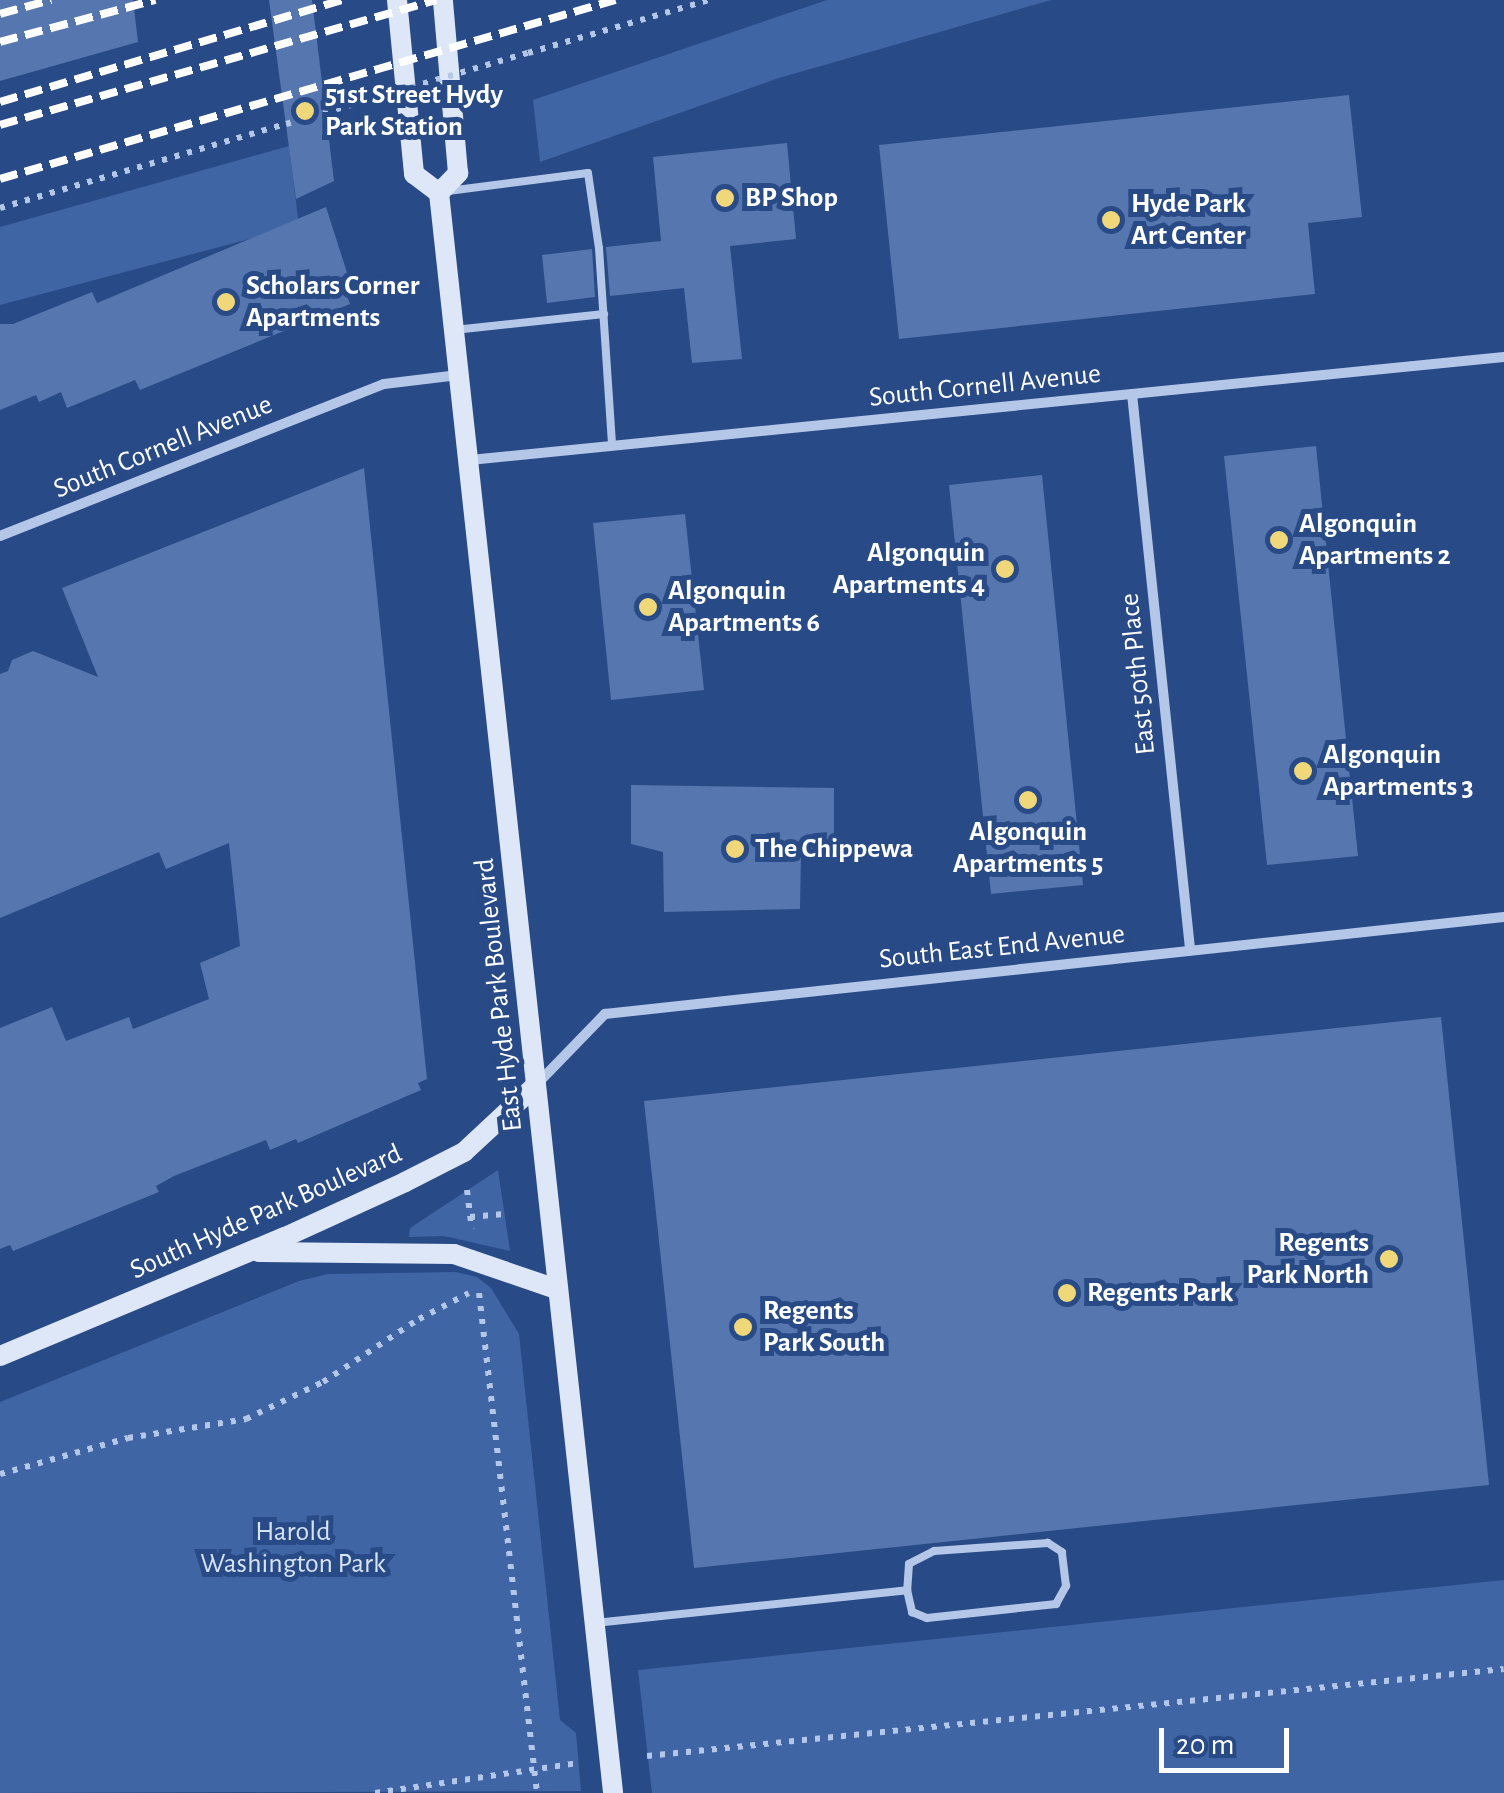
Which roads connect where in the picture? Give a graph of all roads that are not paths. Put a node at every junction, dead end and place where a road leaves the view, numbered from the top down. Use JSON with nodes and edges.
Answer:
{"nodes":[{"id":1,"x":397,"y":0,"type":"edge"},
{"id":2,"x":443,"y":0,"type":"edge"},
{"id":3,"x":439,"y":193,"type":"junction"},
{"id":4,"x":604,"y":314,"type":"junction"},
{"id":5,"x":454,"y":330,"type":"junction"},
{"id":6,"x":1504,"y":356,"type":"edge"},
{"id":7,"x":460,"y":375,"type":"junction"},
{"id":8,"x":1132,"y":394,"type":"junction"},
{"id":9,"x":612,"y":446,"type":"junction"},
{"id":10,"x":470,"y":460,"type":"junction"},
{"id":11,"x":0,"y":536,"type":"edge"},
{"id":12,"x":1504,"y":917,"type":"edge"},
{"id":13,"x":1190,"y":949,"type":"junction"},
{"id":14,"x":535,"y":1086,"type":"junction"},
{"id":15,"x":249,"y":1252,"type":"junction"},
{"id":16,"x":556,"y":1288,"type":"junction"},
{"id":17,"x":0,"y":1356,"type":"edge"},
{"id":18,"x":907,"y":1590,"type":"junction"},
{"id":19,"x":595,"y":1623,"type":"junction"},
{"id":20,"x":612,"y":1793,"type":"edge"}],
"edges":[{"from":1,"to":3,"type":"street","name":"East Hyde Park Boulevard"},
{"from":2,"to":3,"type":"street","name":"East Hyde Park Boulevard"},
{"from":3,"to":4,"type":"lane"},
{"from":3,"to":5,"type":"street","name":"East Hyde Park Boulevard"},
{"from":4,"to":5,"type":"lane"},
{"from":4,"to":9,"type":"lane"},
{"from":5,"to":7,"type":"street","name":"East Hyde Park Boulevard"},
{"from":6,"to":8,"type":"street","name":"South Cornell Avenue"},
{"from":7,"to":10,"type":"street","name":"East Hyde Park Boulevard"},
{"from":7,"to":11,"type":"street","name":"South Cornell Avenue"},
{"from":8,"to":9,"type":"street","name":"South Cornell Avenue"},
{"from":8,"to":13,"type":"street","name":"East 50th Place"},
{"from":9,"to":10,"type":"street","name":"South Cornell Avenue"},
{"from":10,"to":14,"type":"street","name":"East Hyde Park Boulevard"},
{"from":12,"to":13,"type":"street","name":"South East End Avenue"},
{"from":13,"to":14,"type":"street","name":"South East End Avenue"},
{"from":14,"to":15,"type":"street","name":"South Hyde Park Boulevard"},
{"from":14,"to":16,"type":"street","name":"East Hyde Park Boulevard"},
{"from":15,"to":16,"type":"street"},
{"from":15,"to":17,"type":"street","name":"South Hyde Park Boulevard"},
{"from":16,"to":19,"type":"street","name":"East Hyde Park Boulevard"},
{"from":18,"to":18,"type":"lane"},
{"from":18,"to":19,"type":"lane"},
{"from":19,"to":20,"type":"street","name":"East Hyde Park Boulevard"}]}
